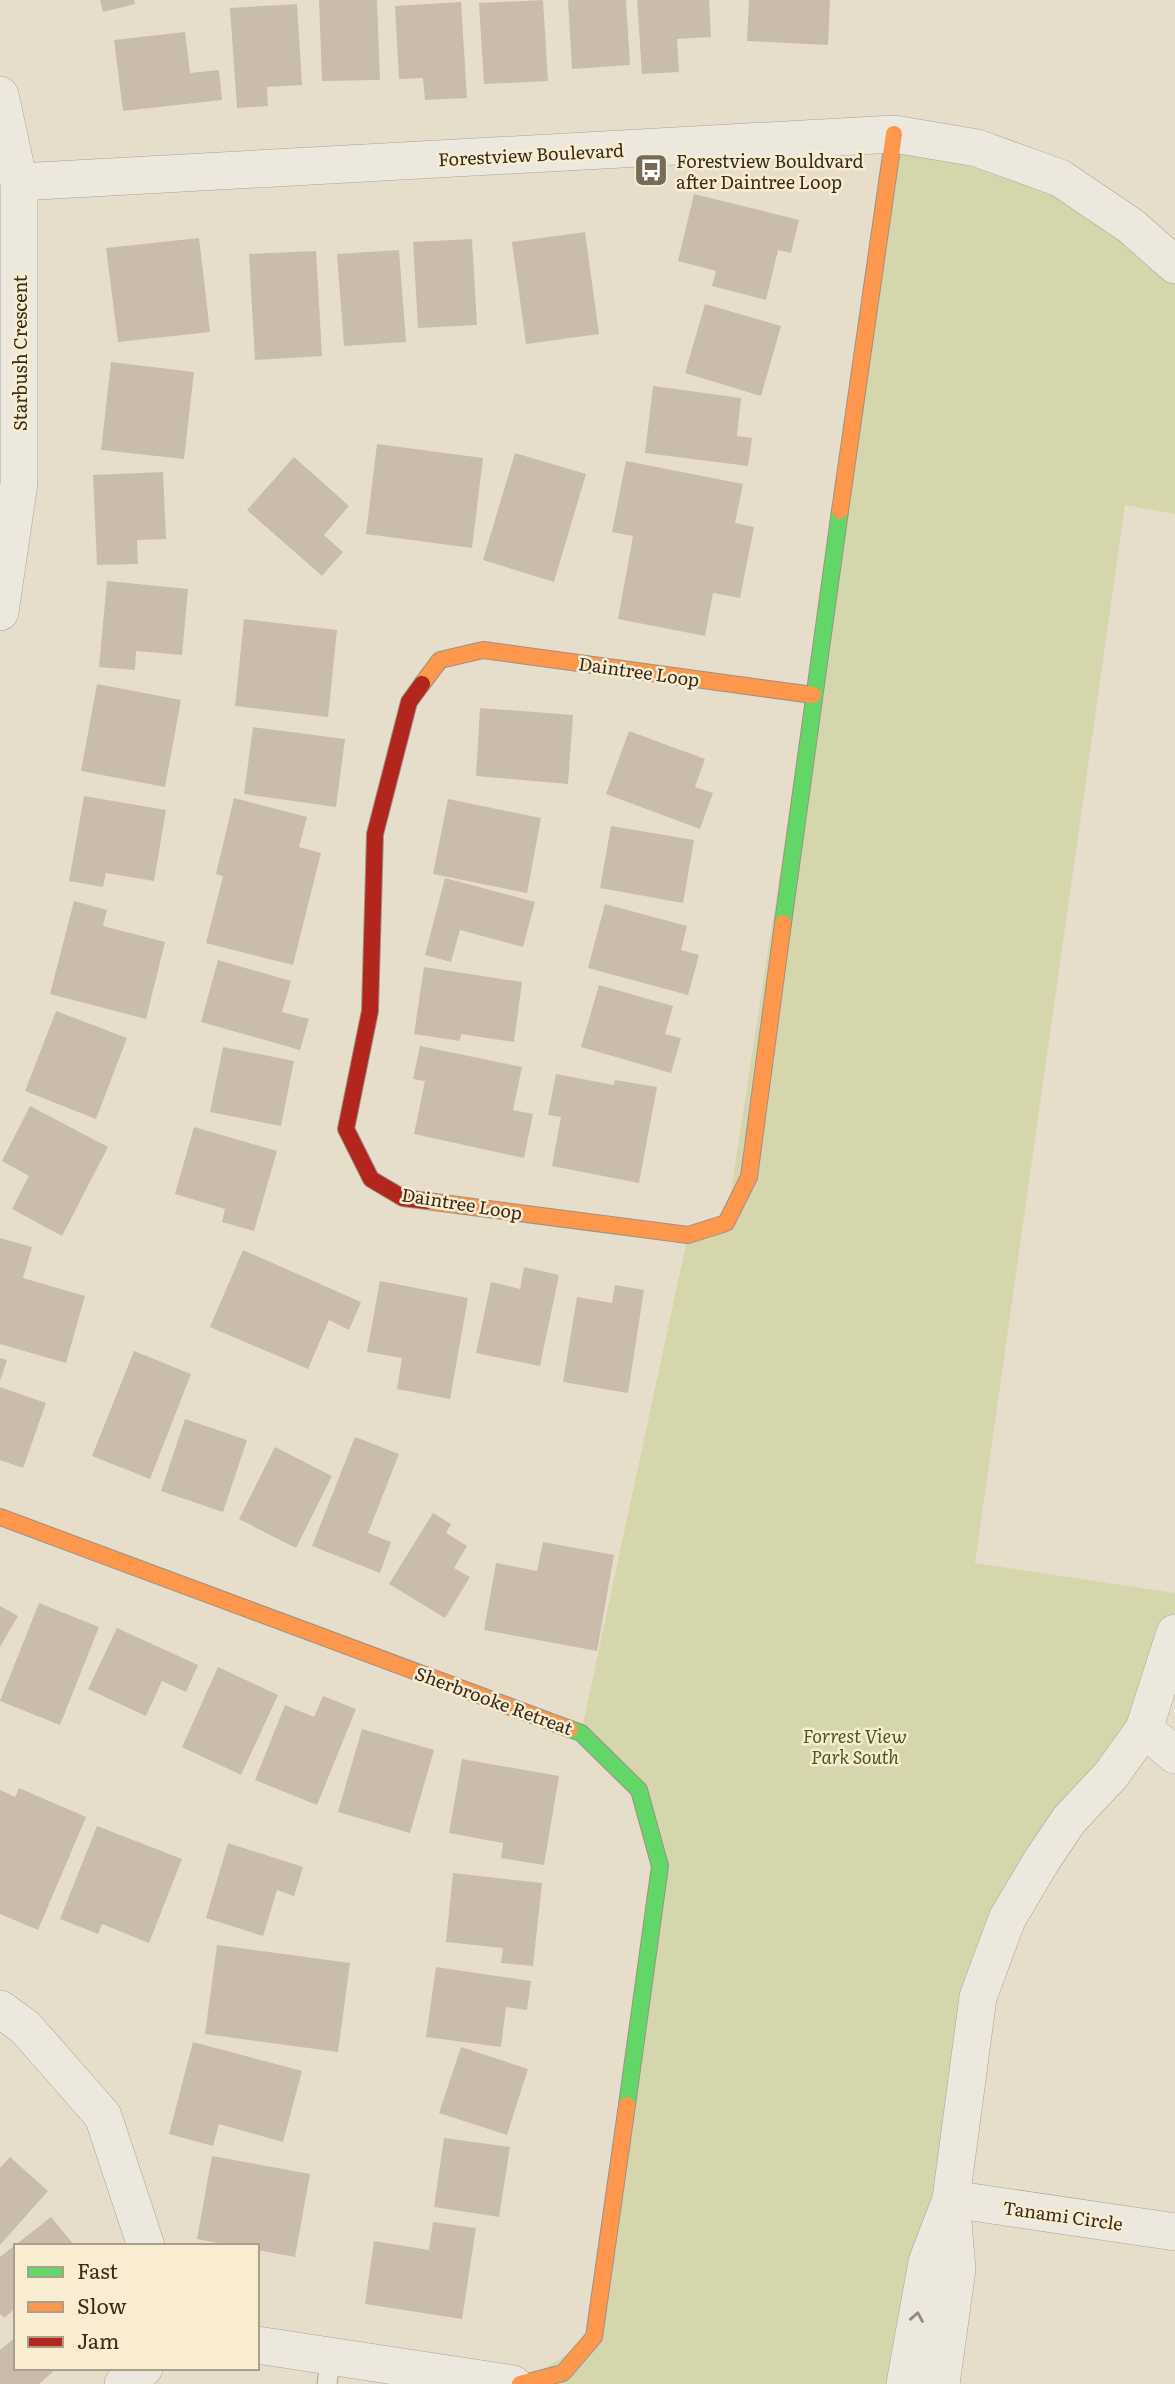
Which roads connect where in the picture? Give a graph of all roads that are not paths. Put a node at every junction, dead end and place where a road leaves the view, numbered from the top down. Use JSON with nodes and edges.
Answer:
{"nodes":[{"id":1,"x":0,"y":95,"type":"edge"},
{"id":2,"x":894,"y":134,"type":"junction"},
{"id":3,"x":19,"y":181,"type":"junction"},
{"id":4,"x":1175,"y":265,"type":"edge"},
{"id":5,"x":0,"y":612,"type":"edge"},
{"id":6,"x":813,"y":695,"type":"junction"},
{"id":7,"x":0,"y":1517,"type":"edge"},
{"id":8,"x":1175,"y":1633,"type":"edge"},
{"id":9,"x":1144,"y":1729,"type":"junction"},
{"id":10,"x":1175,"y":1755,"type":"edge"},
{"id":11,"x":13,"y":2018,"type":"edge"},
{"id":12,"x":951,"y":2199,"type":"junction"},
{"id":13,"x":1175,"y":2232,"type":"edge"},
{"id":14,"x":145,"y":2244,"type":"edge"},
{"id":15,"x":259,"y":2346,"type":"edge"},
{"id":16,"x":141,"y":2370,"type":"edge"},
{"id":17,"x":329,"y":2370,"type":"edge"},
{"id":18,"x":122,"y":2384,"type":"edge"},
{"id":19,"x":513,"y":2384,"type":"edge"},
{"id":20,"x":520,"y":2384,"type":"edge"},
{"id":21,"x":905,"y":2384,"type":"edge"},
{"id":22,"x":941,"y":2384,"type":"edge"}],
"edges":[{"from":1,"to":3,"type":"street","name":"Starbush Crescent"},
{"from":2,"to":3,"type":"street","name":"Forestview Boulevard"},
{"from":2,"to":4,"type":"street","name":"Forestview Boulevard"},
{"from":2,"to":6,"type":"street","name":"Daintree Loop"},
{"from":3,"to":5,"type":"street","name":"Starbush Crescent"},
{"from":6,"to":6,"type":"street","name":"Daintree Loop"},
{"from":7,"to":20,"type":"street","name":"Sherbrooke Retreat"},
{"from":8,"to":9,"type":"street"},
{"from":9,"to":10,"type":"street"},
{"from":9,"to":12,"type":"street"},
{"from":11,"to":14,"type":"street"},
{"from":12,"to":13,"type":"street","name":"Tanami Circle"},
{"from":21,"to":12,"type":"street","one_way":true},
{"from":12,"to":22,"type":"street"},
{"from":15,"to":17,"type":"street"},
{"from":16,"to":18,"type":"street"},
{"from":17,"to":19,"type":"street"}]}
